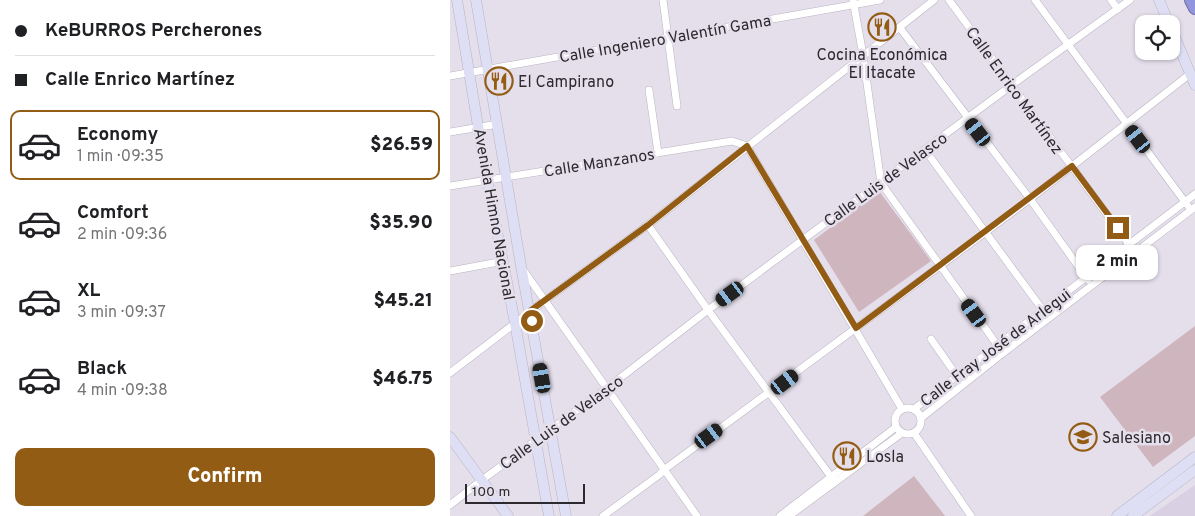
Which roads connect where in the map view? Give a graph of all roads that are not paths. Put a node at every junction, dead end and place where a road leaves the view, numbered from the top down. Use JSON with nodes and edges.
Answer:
{"nodes":[{"id":1,"x":458,"y":0,"type":"edge"},
{"id":2,"x":476,"y":0,"type":"edge"},
{"id":3,"x":663,"y":0,"type":"edge"},
{"id":4,"x":880,"y":0,"type":"edge"},
{"id":5,"x":934,"y":0,"type":"edge"},
{"id":6,"x":949,"y":0,"type":"edge"},
{"id":7,"x":1035,"y":0,"type":"edge"},
{"id":8,"x":1111,"y":0,"type":"edge"},
{"id":9,"x":1130,"y":0,"type":"edge"},
{"id":10,"x":1160,"y":0,"type":"edge"},
{"id":11,"x":1192,"y":0,"type":"edge"},
{"id":12,"x":854,"y":2,"type":"edge"},
{"id":13,"x":1195,"y":6,"type":"edge"},
{"id":14,"x":1118,"y":9,"type":"junction"},
{"id":15,"x":1166,"y":15,"type":"edge"},
{"id":16,"x":900,"y":28,"type":"junction"},
{"id":17,"x":669,"y":38,"type":"junction"},
{"id":18,"x":1069,"y":44,"type":"junction"},
{"id":19,"x":1180,"y":50,"type":"edge"},
{"id":20,"x":863,"y":55,"type":"junction"},
{"id":21,"x":488,"y":69,"type":"junction"},
{"id":22,"x":470,"y":72,"type":"junction"},
{"id":23,"x":1190,"y":74,"type":"junction"},
{"id":24,"x":450,"y":76,"type":"edge"},
{"id":25,"x":1012,"y":85,"type":"junction"},
{"id":26,"x":1195,"y":85,"type":"edge"},
{"id":27,"x":649,"y":90,"type":"dead end"},
{"id":28,"x":677,"y":106,"type":"dead end"},
{"id":29,"x":968,"y":118,"type":"junction"},
{"id":30,"x":498,"y":124,"type":"junction"},
{"id":31,"x":1127,"y":124,"type":"junction"},
{"id":32,"x":479,"y":127,"type":"junction"},
{"id":33,"x":450,"y":132,"type":"edge"},
{"id":34,"x":747,"y":146,"type":"junction"},
{"id":35,"x":925,"y":150,"type":"junction"},
{"id":36,"x":658,"y":153,"type":"junction"},
{"id":37,"x":1072,"y":166,"type":"junction"},
{"id":38,"x":506,"y":177,"type":"junction"},
{"id":39,"x":487,"y":180,"type":"junction"},
{"id":40,"x":881,"y":182,"type":"junction"},
{"id":41,"x":450,"y":186,"type":"edge"},
{"id":42,"x":1195,"y":194,"type":"edge"},
{"id":43,"x":1030,"y":199,"type":"junction"},
{"id":44,"x":1185,"y":201,"type":"junction"},
{"id":45,"x":1193,"y":208,"type":"edge"},
{"id":46,"x":648,"y":225,"type":"junction"},
{"id":47,"x":984,"y":232,"type":"junction"},
{"id":48,"x":804,"y":240,"type":"junction"},
{"id":49,"x":1129,"y":244,"type":"junction"},
{"id":50,"x":1135,"y":252,"type":"junction"},
{"id":51,"x":504,"y":261,"type":"junction"},
{"id":52,"x":521,"y":266,"type":"junction"},
{"id":53,"x":940,"y":266,"type":"junction"},
{"id":54,"x":450,"y":271,"type":"edge"},
{"id":55,"x":1086,"y":277,"type":"junction"},
{"id":56,"x":1092,"y":285,"type":"junction"},
{"id":57,"x":544,"y":300,"type":"junction"},
{"id":58,"x":708,"y":310,"type":"junction"},
{"id":59,"x":1043,"y":310,"type":"junction"},
{"id":60,"x":530,"y":311,"type":"junction"},
{"id":61,"x":1050,"y":318,"type":"junction"},
{"id":62,"x":515,"y":323,"type":"junction"},
{"id":63,"x":856,"y":328,"type":"junction"},
{"id":64,"x":931,"y":339,"type":"dead end"},
{"id":65,"x":997,"y":344,"type":"junction"},
{"id":66,"x":1003,"y":353,"type":"junction"},
{"id":67,"x":450,"y":374,"type":"edge"},
{"id":68,"x":957,"y":376,"type":"junction"},
{"id":69,"x":607,"y":388,"type":"junction"},
{"id":70,"x":769,"y":393,"type":"junction"},
{"id":71,"x":902,"y":409,"type":"junction"},
{"id":72,"x":914,"y":409,"type":"junction"},
{"id":73,"x":921,"y":418,"type":"junction"},
{"id":74,"x":896,"y":427,"type":"junction"},
{"id":75,"x":550,"y":429,"type":"junction"},
{"id":76,"x":902,"y":433,"type":"junction"},
{"id":77,"x":914,"y":433,"type":"junction"},
{"id":78,"x":450,"y":437,"type":"edge"},
{"id":79,"x":535,"y":441,"type":"junction"},
{"id":80,"x":1195,"y":457,"type":"edge"},
{"id":81,"x":664,"y":469,"type":"junction"},
{"id":82,"x":1195,"y":470,"type":"edge"},
{"id":83,"x":833,"y":479,"type":"junction"},
{"id":84,"x":482,"y":480,"type":"junction"},
{"id":85,"x":1149,"y":498,"type":"junction"},
{"id":86,"x":450,"y":505,"type":"edge"},
{"id":87,"x":798,"y":509,"type":"junction"},
{"id":88,"x":508,"y":516,"type":"edge"},
{"id":89,"x":549,"y":516,"type":"edge"},
{"id":90,"x":566,"y":516,"type":"edge"},
{"id":91,"x":603,"y":516,"type":"edge"},
{"id":92,"x":697,"y":516,"type":"edge"},
{"id":93,"x":780,"y":516,"type":"edge"},
{"id":94,"x":789,"y":516,"type":"edge"},
{"id":95,"x":803,"y":516,"type":"edge"},
{"id":96,"x":971,"y":516,"type":"edge"},
{"id":97,"x":1117,"y":516,"type":"edge"},
{"id":98,"x":1133,"y":516,"type":"edge"}],
"edges":[{"from":1,"to":22,"type":"main road","name":"Avenida Himno Nacional"},
{"from":2,"to":21,"type":"main road","name":"Avenida Himno Nacional"},
{"from":3,"to":17,"type":"street"},
{"from":4,"to":12,"type":"street","name":"Calle Ingeniero Valentín Gama"},
{"from":5,"to":16,"type":"street"},
{"from":6,"to":25,"type":"street","name":"Calle Enrico Martínez"},
{"from":7,"to":18,"type":"street"},
{"from":8,"to":14,"type":"street"},
{"from":9,"to":14,"type":"street","name":"Calle Luis de Velasco"},
{"from":10,"to":15,"type":"main road"},
{"from":11,"to":13,"type":"highway"},
{"from":12,"to":17,"type":"street","name":"Calle Ingeniero Valentín Gama"},
{"from":12,"to":20,"type":"street"},
{"from":14,"to":18,"type":"street","name":"Calle Luis de Velasco"},
{"from":16,"to":20,"type":"street"},
{"from":16,"to":29,"type":"street"},
{"from":17,"to":21,"type":"street","name":"Calle Ingeniero Valentín Gama"},
{"from":17,"to":28,"type":"street"},
{"from":18,"to":25,"type":"street","name":"Calle Luis de Velasco"},
{"from":18,"to":31,"type":"street"},
{"from":19,"to":23,"type":"main road"},
{"from":20,"to":34,"type":"street"},
{"from":20,"to":40,"type":"street"},
{"from":21,"to":22,"type":"street","name":"Calle Ingeniero Valentín Gama"},
{"from":21,"to":30,"type":"main road","name":"Avenida Himno Nacional"},
{"from":22,"to":24,"type":"street","name":"Calle Ingeniero Valentín Gama"},
{"from":22,"to":32,"type":"main road","name":"Avenida Himno Nacional"},
{"from":23,"to":26,"type":"main road"},
{"from":23,"to":31,"type":"street"},
{"from":25,"to":29,"type":"street","name":"Calle Luis de Velasco"},
{"from":25,"to":37,"type":"street","name":"Calle Enrico Martínez"},
{"from":27,"to":36,"type":"street"},
{"from":29,"to":35,"type":"street","name":"Calle Luis de Velasco"},
{"from":29,"to":43,"type":"street"},
{"from":30,"to":32,"type":"street"},
{"from":30,"to":38,"type":"main road","name":"Avenida Himno Nacional"},
{"from":31,"to":37,"type":"street"},
{"from":31,"to":44,"type":"street"},
{"from":32,"to":33,"type":"street"},
{"from":32,"to":39,"type":"main road","name":"Avenida Himno Nacional"},
{"from":34,"to":36,"type":"street","name":"Calle Manzanos"},
{"from":34,"to":46,"type":"street"},
{"from":34,"to":48,"type":"street"},
{"from":35,"to":40,"type":"street","name":"Calle Luis de Velasco"},
{"from":35,"to":47,"type":"street"},
{"from":36,"to":38,"type":"street","name":"Calle Manzanos"},
{"from":37,"to":43,"type":"street"},
{"from":37,"to":49,"type":"street","name":"Calle Enrico Martínez"},
{"from":38,"to":39,"type":"street","name":"Calle Manzanos"},
{"from":38,"to":52,"type":"main road","name":"Avenida Himno Nacional"},
{"from":39,"to":41,"type":"street","name":"Calle Manzanos"},
{"from":39,"to":51,"type":"main road","name":"Avenida Himno Nacional"},
{"from":40,"to":48,"type":"street","name":"Calle Luis de Velasco"},
{"from":40,"to":53,"type":"street"},
{"from":42,"to":44,"type":"street","name":"Calle Fray José de Arlegui"},
{"from":43,"to":47,"type":"street"},
{"from":43,"to":55,"type":"street"},
{"from":44,"to":45,"type":"street"},
{"from":44,"to":49,"type":"street","name":"Calle Fray José de Arlegui"},
{"from":45,"to":50,"type":"street","name":"Calle Fray José de Arlegui"},
{"from":46,"to":57,"type":"street"},
{"from":46,"to":58,"type":"street"},
{"from":47,"to":53,"type":"street"},
{"from":47,"to":59,"type":"street"},
{"from":48,"to":58,"type":"street","name":"Calle Luis de Velasco"},
{"from":48,"to":63,"type":"street"},
{"from":49,"to":50,"type":"street","name":"Calle Enrico Martínez"},
{"from":49,"to":55,"type":"street","name":"Calle Fray José de Arlegui"},
{"from":50,"to":56,"type":"street","name":"Calle Fray José de Arlegui"},
{"from":51,"to":54,"type":"street"},
{"from":51,"to":62,"type":"main road","name":"Avenida Himno Nacional"},
{"from":52,"to":57,"type":"street"},
{"from":52,"to":60,"type":"main road","name":"Avenida Himno Nacional"},
{"from":53,"to":63,"type":"street"},
{"from":53,"to":65,"type":"street"},
{"from":55,"to":56,"type":"street"},
{"from":55,"to":59,"type":"street","name":"Calle Fray José de Arlegui"},
{"from":56,"to":61,"type":"street","name":"Calle Fray José de Arlegui"},
{"from":57,"to":60,"type":"street"},
{"from":57,"to":69,"type":"street"},
{"from":58,"to":69,"type":"street","name":"Calle Luis de Velasco"},
{"from":58,"to":70,"type":"street"},
{"from":59,"to":61,"type":"street"},
{"from":59,"to":65,"type":"street","name":"Calle Fray José de Arlegui"},
{"from":60,"to":62,"type":"street"},
{"from":60,"to":75,"type":"main road","name":"Avenida Himno Nacional"},
{"from":61,"to":66,"type":"street","name":"Calle Fray José de Arlegui"},
{"from":62,"to":67,"type":"street"},
{"from":62,"to":79,"type":"main road","name":"Avenida Himno Nacional"},
{"from":63,"to":70,"type":"street"},
{"from":63,"to":71,"type":"street"},
{"from":64,"to":68,"type":"street"},
{"from":65,"to":66,"type":"street"},
{"from":65,"to":68,"type":"street","name":"Calle Fray José de Arlegui"},
{"from":66,"to":73,"type":"street","name":"Calle Fray José de Arlegui"},
{"from":68,"to":72,"type":"street","name":"Calle Fray José de Arlegui"},
{"from":69,"to":75,"type":"street","name":"Calle Luis de Velasco"},
{"from":69,"to":81,"type":"street"},
{"from":70,"to":81,"type":"street"},
{"from":70,"to":83,"type":"street"},
{"from":71,"to":72,"type":"street"},
{"from":71,"to":74,"type":"street"},
{"from":72,"to":73,"type":"street"},
{"from":73,"to":77,"type":"street"},
{"from":74,"to":76,"type":"street"},
{"from":74,"to":83,"type":"street"},
{"from":75,"to":79,"type":"street","name":"Calle Luis de Velasco"},
{"from":75,"to":90,"type":"main road","name":"Avenida Himno Nacional"},
{"from":76,"to":77,"type":"street"},
{"from":76,"to":83,"type":"street"},
{"from":77,"to":96,"type":"street"},
{"from":78,"to":84,"type":"main road"},
{"from":79,"to":84,"type":"street","name":"Calle Luis de Velasco"},
{"from":79,"to":89,"type":"main road","name":"Avenida Himno Nacional"},
{"from":80,"to":85,"type":"main road"},
{"from":81,"to":91,"type":"street"},
{"from":81,"to":92,"type":"street"},
{"from":82,"to":85,"type":"main road"},
{"from":83,"to":87,"type":"street"},
{"from":83,"to":93,"type":"street"},
{"from":84,"to":86,"type":"street","name":"Calle Luis de Velasco"},
{"from":84,"to":88,"type":"main road"},
{"from":85,"to":97,"type":"main road"},
{"from":85,"to":98,"type":"main road"},
{"from":87,"to":94,"type":"street"},
{"from":87,"to":95,"type":"street"}]}
